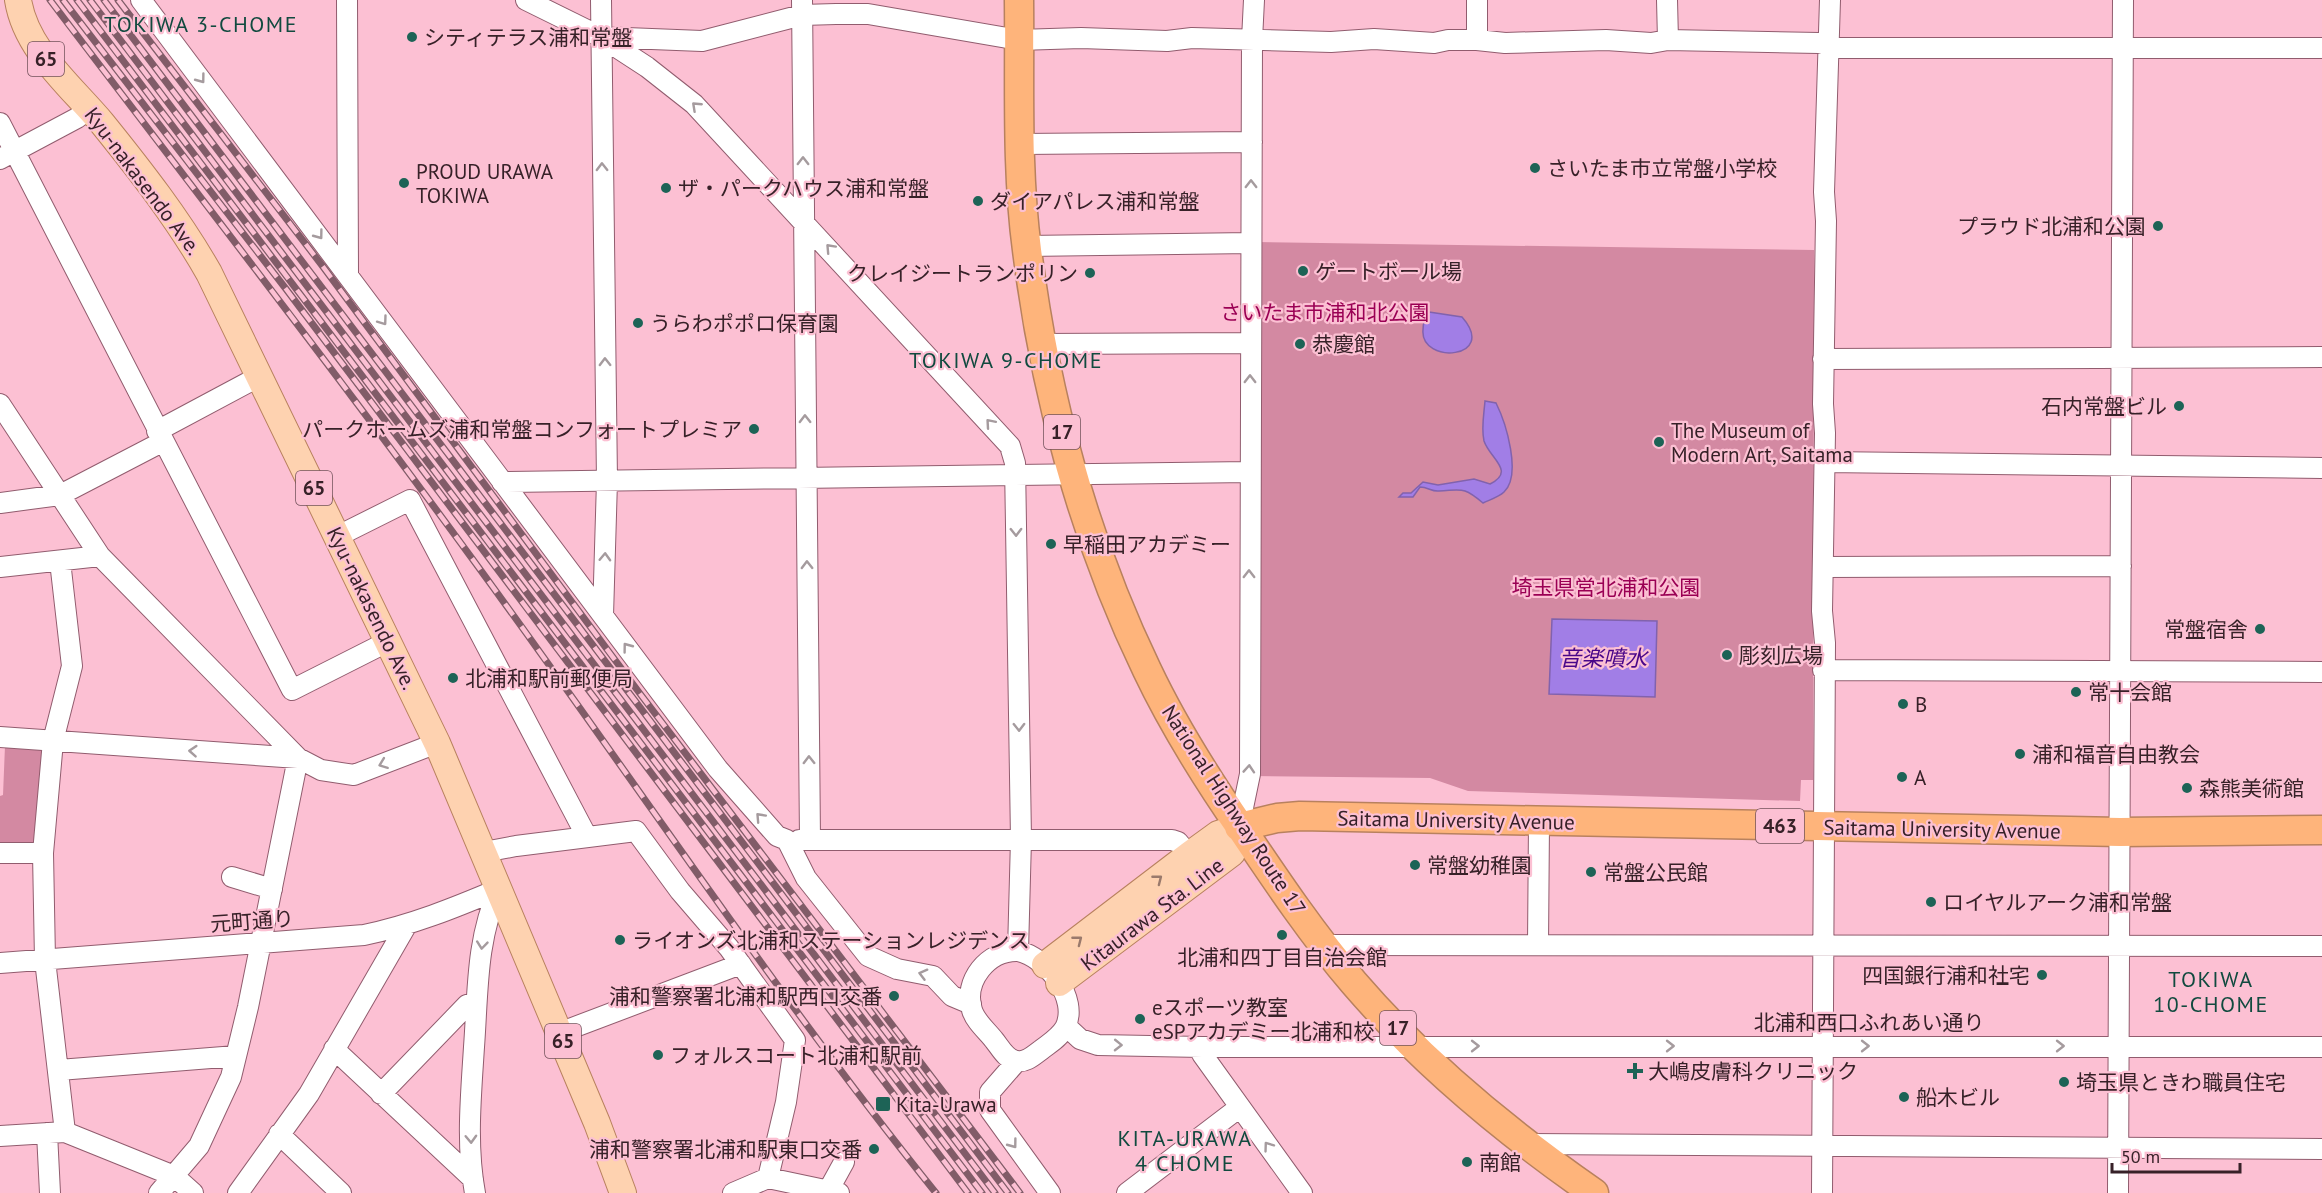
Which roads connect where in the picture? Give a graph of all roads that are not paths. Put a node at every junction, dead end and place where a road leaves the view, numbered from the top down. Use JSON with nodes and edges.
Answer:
{"nodes":[{"id":1,"x":18,"y":0,"type":"edge"},
{"id":2,"x":141,"y":0,"type":"edge"},
{"id":3,"x":347,"y":0,"type":"edge"},
{"id":4,"x":526,"y":0,"type":"edge"},
{"id":5,"x":601,"y":0,"type":"edge"},
{"id":6,"x":1019,"y":0,"type":"edge"},
{"id":7,"x":1254,"y":0,"type":"edge"},
{"id":8,"x":1477,"y":0,"type":"edge"},
{"id":9,"x":1667,"y":0,"type":"edge"},
{"id":10,"x":1830,"y":0,"type":"edge"},
{"id":11,"x":2123,"y":0,"type":"edge"},
{"id":12,"x":802,"y":7,"type":"edge"},
{"id":13,"x":601,"y":37,"type":"junction"},
{"id":14,"x":1019,"y":40,"type":"junction"},
{"id":15,"x":1252,"y":40,"type":"junction"},
{"id":16,"x":1477,"y":40,"type":"junction"},
{"id":17,"x":1668,"y":40,"type":"junction"},
{"id":18,"x":1827,"y":45,"type":"junction"},
{"id":19,"x":2122,"y":48,"type":"junction"},
{"id":20,"x":2322,"y":48,"type":"edge"},
{"id":21,"x":89,"y":109,"type":"junction"},
{"id":22,"x":0,"y":123,"type":"edge"},
{"id":23,"x":1252,"y":142,"type":"junction"},
{"id":24,"x":1021,"y":144,"type":"junction"},
{"id":25,"x":7,"y":156,"type":"edge"},
{"id":26,"x":803,"y":219,"type":"junction"},
{"id":27,"x":1251,"y":243,"type":"junction"},
{"id":28,"x":1026,"y":246,"type":"junction"},
{"id":29,"x":348,"y":274,"type":"junction"},
{"id":30,"x":1250,"y":343,"type":"junction"},
{"id":31,"x":1042,"y":344,"type":"junction"},
{"id":32,"x":2322,"y":357,"type":"edge"},
{"id":33,"x":1823,"y":358,"type":"junction"},
{"id":34,"x":2122,"y":358,"type":"junction"},
{"id":35,"x":260,"y":376,"type":"junction"},
{"id":36,"x":0,"y":404,"type":"edge"},
{"id":37,"x":160,"y":437,"type":"junction"},
{"id":38,"x":1825,"y":462,"type":"junction"},
{"id":39,"x":2121,"y":465,"type":"junction"},
{"id":40,"x":2322,"y":468,"type":"edge"},
{"id":41,"x":1072,"y":472,"type":"junction"},
{"id":42,"x":1250,"y":472,"type":"junction"},
{"id":43,"x":1015,"y":473,"type":"junction"},
{"id":44,"x":806,"y":477,"type":"junction"},
{"id":45,"x":607,"y":481,"type":"junction"},
{"id":46,"x":502,"y":483,"type":"junction"},
{"id":47,"x":60,"y":495,"type":"junction"},
{"id":48,"x":0,"y":503,"type":"edge"},
{"id":49,"x":338,"y":536,"type":"junction"},
{"id":50,"x":100,"y":556,"type":"junction"},
{"id":51,"x":60,"y":561,"type":"junction"},
{"id":52,"x":2121,"y":566,"type":"junction"},
{"id":53,"x":0,"y":567,"type":"edge"},
{"id":54,"x":1824,"y":567,"type":"junction"},
{"id":55,"x":603,"y":616,"type":"junction"},
{"id":56,"x":389,"y":641,"type":"junction"},
{"id":57,"x":1823,"y":670,"type":"junction"},
{"id":58,"x":2121,"y":672,"type":"junction"},
{"id":59,"x":2322,"y":672,"type":"edge"},
{"id":60,"x":0,"y":736,"type":"edge"},
{"id":61,"x":53,"y":741,"type":"junction"},
{"id":62,"x":437,"y":743,"type":"junction"},
{"id":63,"x":298,"y":758,"type":"junction"},
{"id":64,"x":1539,"y":822,"type":"junction"},
{"id":65,"x":1239,"y":826,"type":"junction"},
{"id":66,"x":1823,"y":826,"type":"junction"},
{"id":67,"x":2322,"y":830,"type":"edge"},
{"id":68,"x":2120,"y":832,"type":"junction"},
{"id":69,"x":587,"y":837,"type":"junction"},
{"id":70,"x":810,"y":839,"type":"junction"},
{"id":71,"x":1021,"y":839,"type":"junction"},
{"id":72,"x":787,"y":840,"type":"junction"},
{"id":73,"x":484,"y":852,"type":"junction"},
{"id":74,"x":0,"y":853,"type":"edge"},
{"id":75,"x":43,"y":853,"type":"junction"},
{"id":76,"x":1189,"y":855,"type":"junction"},
{"id":77,"x":232,"y":877,"type":"dead end"},
{"id":78,"x":272,"y":889,"type":"junction"},
{"id":79,"x":499,"y":889,"type":"junction"},
{"id":80,"x":406,"y":926,"type":"junction"},
{"id":81,"x":1538,"y":944,"type":"junction"},
{"id":82,"x":261,"y":945,"type":"junction"},
{"id":83,"x":1325,"y":945,"type":"junction"},
{"id":84,"x":1823,"y":945,"type":"junction"},
{"id":85,"x":2120,"y":945,"type":"junction"},
{"id":86,"x":2322,"y":946,"type":"edge"},
{"id":87,"x":1018,"y":951,"type":"junction"},
{"id":88,"x":45,"y":960,"type":"junction"},
{"id":89,"x":0,"y":963,"type":"edge"},
{"id":90,"x":741,"y":964,"type":"junction"},
{"id":91,"x":1052,"y":974,"type":"junction"},
{"id":92,"x":476,"y":1002,"type":"junction"},
{"id":93,"x":971,"y":1004,"type":"junction"},
{"id":94,"x":1066,"y":1026,"type":"junction"},
{"id":95,"x":560,"y":1033,"type":"junction"},
{"id":96,"x":2119,"y":1045,"type":"junction"},
{"id":97,"x":1416,"y":1046,"type":"junction"},
{"id":98,"x":1822,"y":1046,"type":"junction"},
{"id":99,"x":1202,"y":1047,"type":"junction"},
{"id":100,"x":2322,"y":1047,"type":"edge"},
{"id":101,"x":334,"y":1049,"type":"junction"},
{"id":102,"x":236,"y":1056,"type":"junction"},
{"id":103,"x":1017,"y":1062,"type":"junction"},
{"id":104,"x":59,"y":1070,"type":"junction"},
{"id":105,"x":381,"y":1094,"type":"junction"},
{"id":106,"x":1240,"y":1107,"type":"junction"},
{"id":107,"x":56,"y":1133,"type":"junction"},
{"id":108,"x":279,"y":1134,"type":"junction"},
{"id":109,"x":0,"y":1136,"type":"edge"},
{"id":110,"x":1527,"y":1144,"type":"junction"},
{"id":111,"x":1822,"y":1146,"type":"junction"},
{"id":112,"x":2118,"y":1148,"type":"junction"},
{"id":113,"x":2322,"y":1149,"type":"edge"},
{"id":114,"x":844,"y":1162,"type":"dead end"},
{"id":115,"x":174,"y":1176,"type":"junction"},
{"id":116,"x":768,"y":1178,"type":"junction"},
{"id":117,"x":474,"y":1186,"type":"edge"},
{"id":118,"x":834,"y":1192,"type":"edge"},
{"id":119,"x":50,"y":1193,"type":"edge"},
{"id":120,"x":159,"y":1193,"type":"edge"},
{"id":121,"x":193,"y":1193,"type":"edge"},
{"id":122,"x":238,"y":1193,"type":"edge"},
{"id":123,"x":341,"y":1193,"type":"edge"},
{"id":124,"x":622,"y":1193,"type":"edge"},
{"id":125,"x":733,"y":1193,"type":"edge"},
{"id":126,"x":1050,"y":1193,"type":"edge"},
{"id":127,"x":1127,"y":1193,"type":"edge"},
{"id":128,"x":1302,"y":1193,"type":"edge"},
{"id":129,"x":1594,"y":1193,"type":"edge"},
{"id":130,"x":1822,"y":1193,"type":"edge"},
{"id":131,"x":2118,"y":1193,"type":"edge"}],
"edges":[{"from":1,"to":21,"type":"main road","name":"Kyu-nakasendo Ave.","number":"65"},
{"from":2,"to":29,"type":"street","one_way":true},
{"from":3,"to":29,"type":"street"},
{"from":4,"to":13,"type":"street"},
{"from":5,"to":13,"type":"street"},
{"from":6,"to":14,"type":"highway","name":"National Highway Route 17","number":"17"},
{"from":7,"to":15,"type":"street"},
{"from":8,"to":16,"type":"street"},
{"from":9,"to":17,"type":"street"},
{"from":10,"to":18,"type":"street"},
{"from":11,"to":19,"type":"street"},
{"from":12,"to":13,"type":"street"},
{"from":12,"to":14,"type":"street"},
{"from":26,"to":12,"type":"street","one_way":true},
{"from":26,"to":13,"type":"street","one_way":true},
{"from":45,"to":13,"type":"street","one_way":true},
{"from":14,"to":15,"type":"street"},
{"from":14,"to":24,"type":"highway","name":"National Highway Route 17","number":"17"},
{"from":15,"to":16,"type":"street"},
{"from":15,"to":23,"type":"street"},
{"from":16,"to":17,"type":"street"},
{"from":17,"to":18,"type":"street"},
{"from":18,"to":19,"type":"street"},
{"from":18,"to":33,"type":"street"},
{"from":19,"to":20,"type":"street"},
{"from":19,"to":34,"type":"street"},
{"from":21,"to":25,"type":"street"},
{"from":21,"to":35,"type":"main road","name":"Kyu-nakasendo Ave.","number":"65"},
{"from":22,"to":25,"type":"street"},
{"from":23,"to":24,"type":"street"},
{"from":27,"to":23,"type":"street","one_way":true},
{"from":24,"to":28,"type":"highway","name":"National Highway Route 17","number":"17"},
{"from":25,"to":37,"type":"street"},
{"from":43,"to":26,"type":"street","one_way":true},
{"from":44,"to":26,"type":"street","one_way":true},
{"from":27,"to":28,"type":"street"},
{"from":27,"to":30,"type":"street"},
{"from":28,"to":31,"type":"highway","name":"National Highway Route 17","number":"17"},
{"from":29,"to":46,"type":"street","one_way":true},
{"from":30,"to":31,"type":"street"},
{"from":42,"to":30,"type":"street","one_way":true},
{"from":31,"to":41,"type":"highway","name":"National Highway Route 17","number":"17"},
{"from":32,"to":34,"type":"street"},
{"from":33,"to":34,"type":"street"},
{"from":33,"to":38,"type":"street"},
{"from":34,"to":39,"type":"street"},
{"from":35,"to":37,"type":"street"},
{"from":35,"to":49,"type":"main road","name":"Kyu-nakasendo Ave.","number":"65"},
{"from":36,"to":47,"type":"street"},
{"from":37,"to":47,"type":"street"},
{"from":37,"to":56,"type":"street"},
{"from":38,"to":39,"type":"street"},
{"from":38,"to":54,"type":"street"},
{"from":39,"to":40,"type":"street"},
{"from":39,"to":52,"type":"street"},
{"from":41,"to":42,"type":"street"},
{"from":41,"to":43,"type":"street"},
{"from":41,"to":65,"type":"highway","name":"National Highway Route 17","number":"17"},
{"from":65,"to":42,"type":"street","one_way":true},
{"from":43,"to":44,"type":"street"},
{"from":43,"to":71,"type":"street","one_way":true},
{"from":44,"to":45,"type":"street"},
{"from":70,"to":44,"type":"street","one_way":true},
{"from":45,"to":46,"type":"street"},
{"from":55,"to":45,"type":"street","one_way":true},
{"from":46,"to":55,"type":"street"},
{"from":47,"to":48,"type":"street"},
{"from":47,"to":50,"type":"street"},
{"from":49,"to":56,"type":"main road","name":"Kyu-nakasendo Ave.","number":"65"},
{"from":49,"to":69,"type":"street"},
{"from":50,"to":51,"type":"street"},
{"from":50,"to":63,"type":"street"},
{"from":51,"to":53,"type":"street"},
{"from":51,"to":61,"type":"street"},
{"from":52,"to":54,"type":"street"},
{"from":52,"to":58,"type":"street"},
{"from":54,"to":57,"type":"street"},
{"from":72,"to":55,"type":"street","one_way":true},
{"from":56,"to":62,"type":"main road","name":"Kyu-nakasendo Ave.","number":"65"},
{"from":57,"to":58,"type":"street"},
{"from":57,"to":66,"type":"street"},
{"from":58,"to":59,"type":"street"},
{"from":58,"to":68,"type":"street"},
{"from":60,"to":61,"type":"street"},
{"from":63,"to":61,"type":"street","one_way":true},
{"from":61,"to":75,"type":"street"},
{"from":62,"to":63,"type":"street","one_way":true},
{"from":62,"to":73,"type":"main road","name":"Kyu-nakasendo Ave.","number":"65"},
{"from":63,"to":78,"type":"street"},
{"from":64,"to":65,"type":"highway","name":"Saitama University Avenue","number":"463"},
{"from":64,"to":66,"type":"highway","name":"Saitama University Avenue","number":"463"},
{"from":64,"to":81,"type":"street"},
{"from":65,"to":76,"type":"main road","name":"Kitaurawa Sta. Line"},
{"from":65,"to":83,"type":"highway","name":"National Highway Route 17","number":"17"},
{"from":65,"to":91,"type":"main road","name":"Kitaurawa Sta. Line"},
{"from":66,"to":68,"type":"highway","name":"Saitama University Avenue","number":"463"},
{"from":66,"to":84,"type":"street"},
{"from":67,"to":68,"type":"highway","name":"Saitama University Avenue","number":"463"},
{"from":68,"to":85,"type":"street"},
{"from":69,"to":73,"type":"street"},
{"from":69,"to":90,"type":"street"},
{"from":70,"to":71,"type":"street"},
{"from":70,"to":72,"type":"street"},
{"from":71,"to":76,"type":"street"},
{"from":71,"to":87,"type":"street"},
{"from":93,"to":72,"type":"street","one_way":true},
{"from":73,"to":79,"type":"main road","name":"Kyu-nakasendo Ave.","number":"65"},
{"from":74,"to":75,"type":"street"},
{"from":75,"to":88,"type":"street"},
{"from":91,"to":76,"type":"main road","name":"Kitaurawa Sta. Line","one_way":true},
{"from":77,"to":78,"type":"street"},
{"from":78,"to":82,"type":"street"},
{"from":79,"to":80,"type":"street","name":"元町通り"},
{"from":79,"to":92,"type":"street","one_way":true},
{"from":79,"to":95,"type":"main road","name":"Kyu-nakasendo Ave.","number":"65"},
{"from":80,"to":82,"type":"street","name":"元町通り"},
{"from":80,"to":101,"type":"street"},
{"from":81,"to":83,"type":"street"},
{"from":81,"to":84,"type":"street"},
{"from":82,"to":88,"type":"street","name":"元町通り"},
{"from":82,"to":102,"type":"street"},
{"from":83,"to":97,"type":"highway","name":"National Highway Route 17","number":"17"},
{"from":84,"to":85,"type":"street"},
{"from":84,"to":98,"type":"street"},
{"from":85,"to":86,"type":"street"},
{"from":85,"to":96,"type":"street"},
{"from":87,"to":91,"type":"street"},
{"from":87,"to":93,"type":"street"},
{"from":88,"to":89,"type":"street","name":"元町通り"},
{"from":88,"to":104,"type":"street"},
{"from":90,"to":95,"type":"street"},
{"from":90,"to":116,"type":"street"},
{"from":91,"to":94,"type":"street"},
{"from":92,"to":105,"type":"street"},
{"from":92,"to":117,"type":"street","one_way":true},
{"from":93,"to":103,"type":"street"},
{"from":94,"to":99,"type":"street","name":"北浦和西口ふれあい通り","one_way":true},
{"from":94,"to":103,"type":"street"},
{"from":95,"to":124,"type":"main road","name":"Kyu-nakasendo Ave.","number":"65"},
{"from":98,"to":96,"type":"street","name":"北浦和西口ふれあい通り","one_way":true},
{"from":96,"to":100,"type":"street","name":"北浦和西口ふれあい通り"},
{"from":96,"to":112,"type":"street"},
{"from":97,"to":98,"type":"street","name":"北浦和西口ふれあい通り","one_way":true},
{"from":97,"to":99,"type":"street","name":"北浦和西口ふれあい通り"},
{"from":97,"to":110,"type":"highway","name":"National Highway Route 17","number":"17"},
{"from":98,"to":111,"type":"street"},
{"from":99,"to":106,"type":"street"},
{"from":101,"to":105,"type":"street"},
{"from":101,"to":108,"type":"street"},
{"from":102,"to":104,"type":"street"},
{"from":102,"to":115,"type":"street"},
{"from":103,"to":126,"type":"street","one_way":true},
{"from":104,"to":107,"type":"street"},
{"from":105,"to":117,"type":"street"},
{"from":106,"to":127,"type":"street"},
{"from":128,"to":106,"type":"street","one_way":true},
{"from":107,"to":109,"type":"street"},
{"from":107,"to":115,"type":"street"},
{"from":107,"to":119,"type":"street"},
{"from":108,"to":122,"type":"street"},
{"from":108,"to":123,"type":"street"},
{"from":110,"to":111,"type":"street"},
{"from":110,"to":129,"type":"highway","name":"National Highway Route 17","number":"17"},
{"from":111,"to":112,"type":"street"},
{"from":111,"to":130,"type":"street"},
{"from":112,"to":113,"type":"street"},
{"from":112,"to":131,"type":"street"},
{"from":114,"to":118,"type":"street"},
{"from":115,"to":120,"type":"street"},
{"from":115,"to":121,"type":"street"},
{"from":116,"to":118,"type":"street"},
{"from":116,"to":125,"type":"street"}]}
